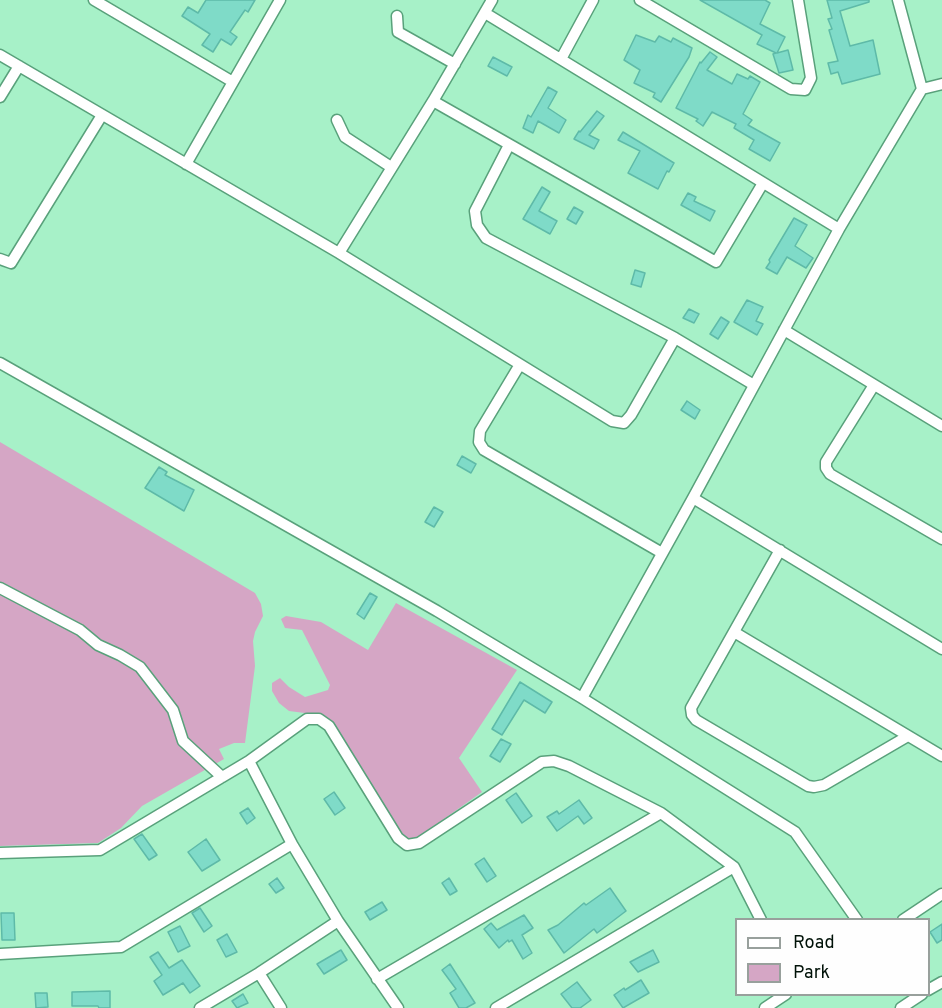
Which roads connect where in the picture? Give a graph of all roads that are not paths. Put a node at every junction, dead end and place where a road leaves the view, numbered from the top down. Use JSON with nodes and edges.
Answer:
{"nodes":[{"id":1,"x":94,"y":0,"type":"edge"},
{"id":2,"x":280,"y":0,"type":"edge"},
{"id":3,"x":492,"y":0,"type":"edge"},
{"id":4,"x":593,"y":0,"type":"edge"},
{"id":5,"x":640,"y":0,"type":"edge"},
{"id":6,"x":798,"y":0,"type":"edge"},
{"id":7,"x":898,"y":0,"type":"edge"},
{"id":8,"x":484,"y":13,"type":"junction"},
{"id":9,"x":397,"y":16,"type":"dead end"},
{"id":10,"x":0,"y":55,"type":"edge"},
{"id":11,"x":561,"y":59,"type":"junction"},
{"id":12,"x":455,"y":64,"type":"junction"},
{"id":13,"x":19,"y":66,"type":"junction"},
{"id":14,"x":233,"y":82,"type":"junction"},
{"id":15,"x":942,"y":84,"type":"edge"},
{"id":16,"x":922,"y":89,"type":"junction"},
{"id":17,"x":0,"y":97,"type":"edge"},
{"id":18,"x":433,"y":100,"type":"junction"},
{"id":19,"x":102,"y":115,"type":"junction"},
{"id":20,"x":337,"y":120,"type":"dead end"},
{"id":21,"x":509,"y":145,"type":"junction"},
{"id":22,"x":186,"y":164,"type":"junction"},
{"id":23,"x":391,"y":167,"type":"junction"},
{"id":24,"x":763,"y":183,"type":"junction"},
{"id":25,"x":839,"y":229,"type":"junction"},
{"id":26,"x":339,"y":254,"type":"junction"},
{"id":27,"x":0,"y":259,"type":"edge"},
{"id":28,"x":784,"y":330,"type":"junction"},
{"id":29,"x":675,"y":338,"type":"junction"},
{"id":30,"x":0,"y":363,"type":"edge"},
{"id":31,"x":519,"y":366,"type":"junction"},
{"id":32,"x":754,"y":385,"type":"junction"},
{"id":33,"x":874,"y":385,"type":"junction"},
{"id":34,"x":942,"y":426,"type":"edge"},
{"id":35,"x":693,"y":498,"type":"junction"},
{"id":36,"x":942,"y":539,"type":"edge"},
{"id":37,"x":780,"y":550,"type":"junction"},
{"id":38,"x":663,"y":553,"type":"junction"},
{"id":39,"x":0,"y":588,"type":"edge"},
{"id":40,"x":734,"y":632,"type":"junction"},
{"id":41,"x":942,"y":649,"type":"edge"},
{"id":42,"x":582,"y":698,"type":"junction"},
{"id":43,"x":908,"y":736,"type":"junction"},
{"id":44,"x":942,"y":756,"type":"edge"},
{"id":45,"x":249,"y":761,"type":"junction"},
{"id":46,"x":222,"y":777,"type":"junction"},
{"id":47,"x":661,"y":813,"type":"junction"},
{"id":48,"x":292,"y":844,"type":"junction"},
{"id":49,"x":0,"y":853,"type":"edge"},
{"id":50,"x":734,"y":867,"type":"junction"},
{"id":51,"x":942,"y":894,"type":"edge"},
{"id":52,"x":760,"y":918,"type":"edge"},
{"id":53,"x":856,"y":918,"type":"edge"},
{"id":54,"x":906,"y":918,"type":"edge"},
{"id":55,"x":338,"y":921,"type":"junction"},
{"id":56,"x":0,"y":954,"type":"edge"},
{"id":57,"x":259,"y":973,"type":"junction"},
{"id":58,"x":377,"y":979,"type":"junction"},
{"id":59,"x":783,"y":996,"type":"edge"},
{"id":60,"x":919,"y":996,"type":"edge"},
{"id":61,"x":200,"y":1008,"type":"edge"},
{"id":62,"x":281,"y":1008,"type":"edge"},
{"id":63,"x":398,"y":1008,"type":"edge"},
{"id":64,"x":496,"y":1008,"type":"edge"},
{"id":65,"x":765,"y":1008,"type":"edge"},
{"id":66,"x":901,"y":1008,"type":"edge"}],
"edges":[{"from":1,"to":14,"type":"street"},
{"from":2,"to":14,"type":"street"},
{"from":3,"to":8,"type":"street"},
{"from":4,"to":11,"type":"street"},
{"from":5,"to":6,"type":"street"},
{"from":7,"to":16,"type":"street"},
{"from":8,"to":11,"type":"street"},
{"from":8,"to":12,"type":"street"},
{"from":9,"to":12,"type":"street"},
{"from":10,"to":13,"type":"street"},
{"from":11,"to":24,"type":"street"},
{"from":12,"to":18,"type":"street"},
{"from":13,"to":17,"type":"street"},
{"from":13,"to":19,"type":"street"},
{"from":14,"to":22,"type":"street"},
{"from":15,"to":16,"type":"street"},
{"from":16,"to":25,"type":"street"},
{"from":18,"to":21,"type":"street"},
{"from":18,"to":23,"type":"street"},
{"from":19,"to":22,"type":"street"},
{"from":19,"to":27,"type":"street"},
{"from":20,"to":23,"type":"street"},
{"from":21,"to":24,"type":"street"},
{"from":21,"to":29,"type":"street"},
{"from":22,"to":26,"type":"street"},
{"from":23,"to":26,"type":"street"},
{"from":24,"to":25,"type":"street"},
{"from":25,"to":28,"type":"street"},
{"from":26,"to":31,"type":"street"},
{"from":28,"to":32,"type":"street"},
{"from":28,"to":33,"type":"street"},
{"from":29,"to":31,"type":"street"},
{"from":29,"to":32,"type":"street"},
{"from":30,"to":42,"type":"street"},
{"from":31,"to":38,"type":"street"},
{"from":32,"to":35,"type":"street"},
{"from":33,"to":34,"type":"street"},
{"from":33,"to":36,"type":"street"},
{"from":35,"to":37,"type":"street"},
{"from":35,"to":38,"type":"street"},
{"from":37,"to":40,"type":"street"},
{"from":37,"to":41,"type":"street"},
{"from":38,"to":42,"type":"street"},
{"from":39,"to":46,"type":"street"},
{"from":40,"to":43,"type":"street"},
{"from":40,"to":43,"type":"street"},
{"from":42,"to":53,"type":"street"},
{"from":43,"to":44,"type":"street"},
{"from":45,"to":46,"type":"street"},
{"from":45,"to":47,"type":"street"},
{"from":45,"to":48,"type":"street"},
{"from":46,"to":49,"type":"street"},
{"from":47,"to":50,"type":"street"},
{"from":47,"to":58,"type":"street"},
{"from":48,"to":55,"type":"street"},
{"from":48,"to":56,"type":"street"},
{"from":50,"to":52,"type":"street"},
{"from":50,"to":64,"type":"street"},
{"from":51,"to":54,"type":"street"},
{"from":55,"to":57,"type":"street"},
{"from":55,"to":58,"type":"street"},
{"from":57,"to":61,"type":"street"},
{"from":57,"to":62,"type":"street"},
{"from":58,"to":63,"type":"street"},
{"from":59,"to":65,"type":"street"},
{"from":60,"to":66,"type":"street"}]}
